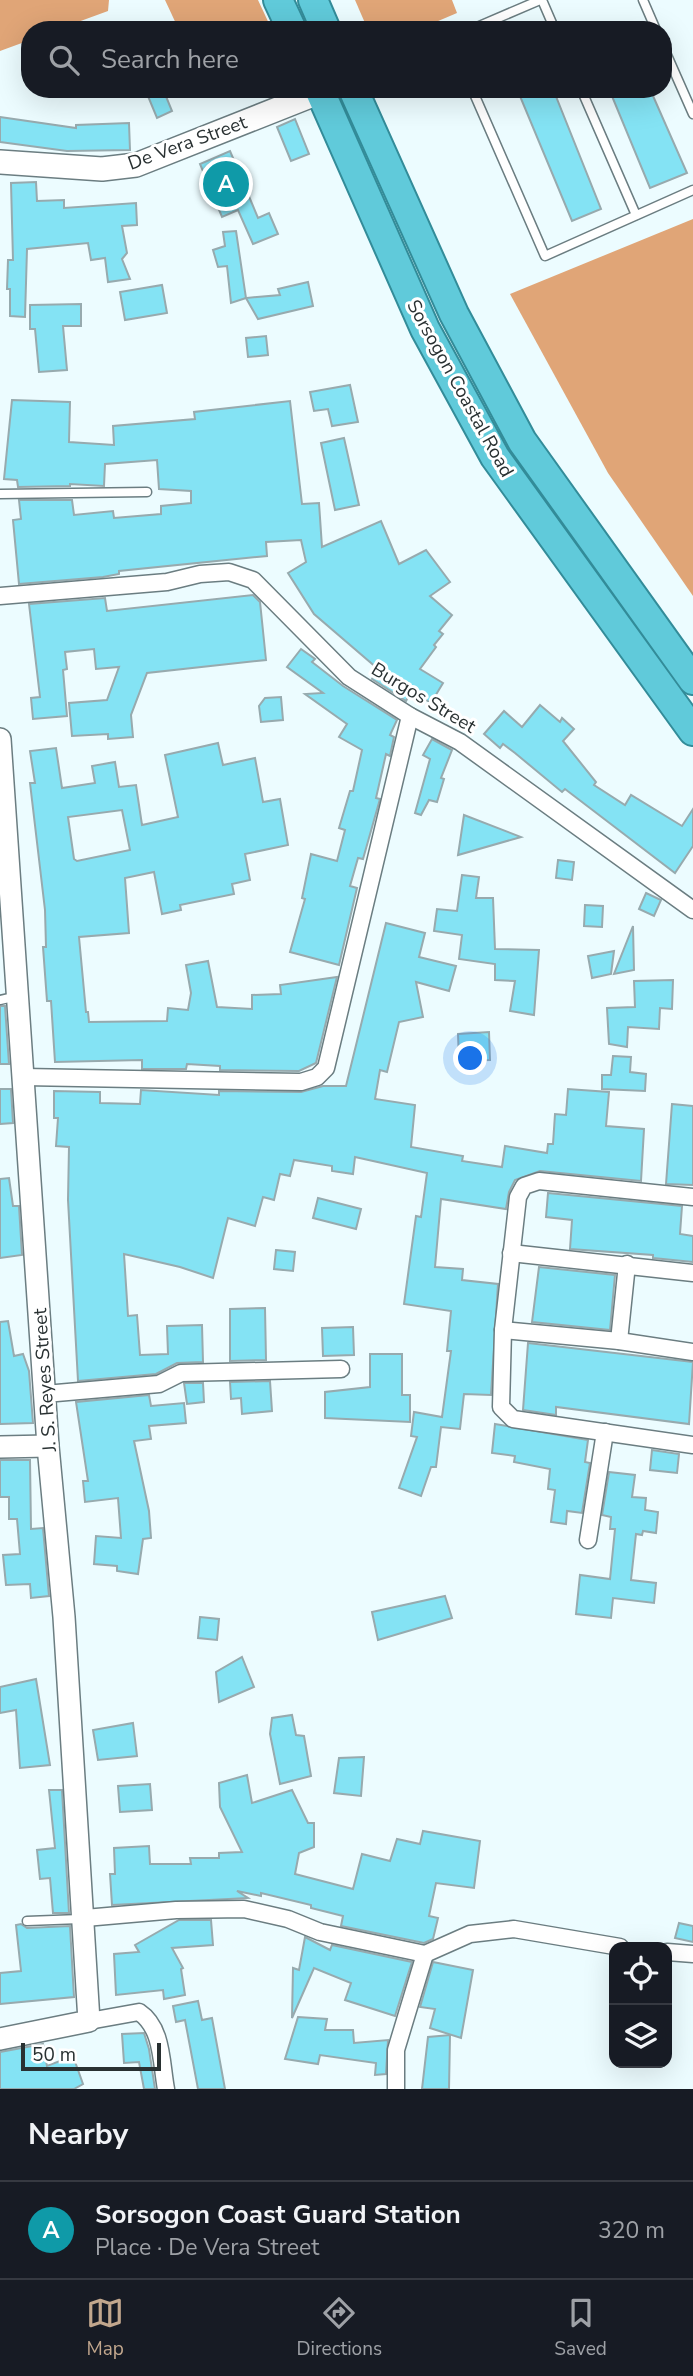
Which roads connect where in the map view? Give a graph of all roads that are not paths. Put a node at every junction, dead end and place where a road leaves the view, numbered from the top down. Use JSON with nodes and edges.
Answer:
{"nodes":[{"id":1,"x":278,"y":0,"type":"edge"},
{"id":2,"x":313,"y":0,"type":"edge"},
{"id":3,"x":541,"y":0,"type":"edge"},
{"id":4,"x":643,"y":0,"type":"edge"},
{"id":5,"x":288,"y":21,"type":"edge"},
{"id":6,"x":322,"y":21,"type":"edge"},
{"id":7,"x":491,"y":21,"type":"edge"},
{"id":8,"x":551,"y":21,"type":"edge"},
{"id":9,"x":652,"y":21,"type":"edge"},
{"id":10,"x":672,"y":66,"type":"edge"},
{"id":11,"x":302,"y":98,"type":"edge"},
{"id":12,"x":325,"y":98,"type":"edge"},
{"id":13,"x":357,"y":98,"type":"edge"},
{"id":14,"x":476,"y":98,"type":"edge"},
{"id":15,"x":585,"y":98,"type":"edge"},
{"id":16,"x":693,"y":114,"type":"edge"},
{"id":17,"x":0,"y":162,"type":"edge"},
{"id":18,"x":693,"y":190,"type":"edge"},
{"id":19,"x":636,"y":215,"type":"junction"},
{"id":20,"x":147,"y":492,"type":"dead end"},
{"id":21,"x":0,"y":494,"type":"edge"},
{"id":22,"x":0,"y":596,"type":"edge"},
{"id":23,"x":693,"y":680,"type":"edge"},
{"id":24,"x":410,"y":716,"type":"junction"},
{"id":25,"x":693,"y":731,"type":"edge"},
{"id":26,"x":0,"y":738,"type":"edge"},
{"id":27,"x":693,"y":910,"type":"edge"},
{"id":28,"x":9,"y":998,"type":"edge"},
{"id":29,"x":24,"y":1077,"type":"junction"},
{"id":30,"x":693,"y":1197,"type":"edge"},
{"id":31,"x":511,"y":1253,"type":"junction"},
{"id":32,"x":627,"y":1264,"type":"junction"},
{"id":33,"x":693,"y":1273,"type":"edge"},
{"id":34,"x":503,"y":1330,"type":"junction"},
{"id":35,"x":619,"y":1341,"type":"junction"},
{"id":36,"x":693,"y":1352,"type":"edge"},
{"id":37,"x":341,"y":1369,"type":"dead end"},
{"id":38,"x":45,"y":1394,"type":"junction"},
{"id":39,"x":605,"y":1432,"type":"junction"},
{"id":40,"x":693,"y":1445,"type":"edge"},
{"id":41,"x":48,"y":1446,"type":"junction"},
{"id":42,"x":0,"y":1447,"type":"edge"},
{"id":43,"x":588,"y":1540,"type":"dead end"},
{"id":44,"x":85,"y":1918,"type":"junction"},
{"id":45,"x":27,"y":1921,"type":"dead end"},
{"id":46,"x":609,"y":1945,"type":"edge"},
{"id":47,"x":672,"y":1952,"type":"edge"},
{"id":48,"x":425,"y":1954,"type":"junction"},
{"id":49,"x":693,"y":1954,"type":"edge"},
{"id":50,"x":89,"y":2021,"type":"junction"},
{"id":51,"x":0,"y":2039,"type":"edge"},
{"id":52,"x":166,"y":2089,"type":"edge"},
{"id":53,"x":396,"y":2089,"type":"edge"}],
"edges":[{"from":1,"to":5,"type":"highway"},
{"from":2,"to":6,"type":"highway"},
{"from":3,"to":7,"type":"lane"},
{"from":3,"to":8,"type":"lane"},
{"from":4,"to":9,"type":"lane"},
{"from":10,"to":16,"type":"lane"},
{"from":11,"to":17,"type":"main road","name":"De Vera Street"},
{"from":12,"to":25,"type":"highway","name":"Sorsogon Coastal Road"},
{"from":13,"to":23,"type":"highway","name":"Sorsogon Coastal Road"},
{"from":14,"to":19,"type":"lane"},
{"from":15,"to":19,"type":"lane"},
{"from":18,"to":19,"type":"lane"},
{"from":20,"to":21,"type":"lane"},
{"from":22,"to":24,"type":"street","name":"Burgos Street"},
{"from":24,"to":27,"type":"street","name":"Burgos Street"},
{"from":24,"to":29,"type":"street"},
{"from":26,"to":28,"type":"street","name":"J. S. Reyes Street"},
{"from":28,"to":29,"type":"street","name":"J. S. Reyes Street"},
{"from":29,"to":38,"type":"street","name":"J. S. Reyes Street"},
{"from":30,"to":31,"type":"street"},
{"from":31,"to":32,"type":"street"},
{"from":31,"to":34,"type":"street"},
{"from":32,"to":33,"type":"street"},
{"from":32,"to":35,"type":"street"},
{"from":34,"to":35,"type":"street"},
{"from":34,"to":39,"type":"street"},
{"from":35,"to":36,"type":"street"},
{"from":37,"to":38,"type":"street"},
{"from":38,"to":41,"type":"street","name":"J. S. Reyes Street"},
{"from":39,"to":40,"type":"street"},
{"from":39,"to":43,"type":"street"},
{"from":41,"to":42,"type":"street"},
{"from":41,"to":44,"type":"street","name":"J. S. Reyes Street"},
{"from":44,"to":45,"type":"lane"},
{"from":44,"to":48,"type":"street"},
{"from":44,"to":50,"type":"street","name":"J. S. Reyes Street"},
{"from":46,"to":48,"type":"street"},
{"from":47,"to":49,"type":"street"},
{"from":48,"to":53,"type":"street"},
{"from":50,"to":51,"type":"street"},
{"from":50,"to":52,"type":"street"}]}
